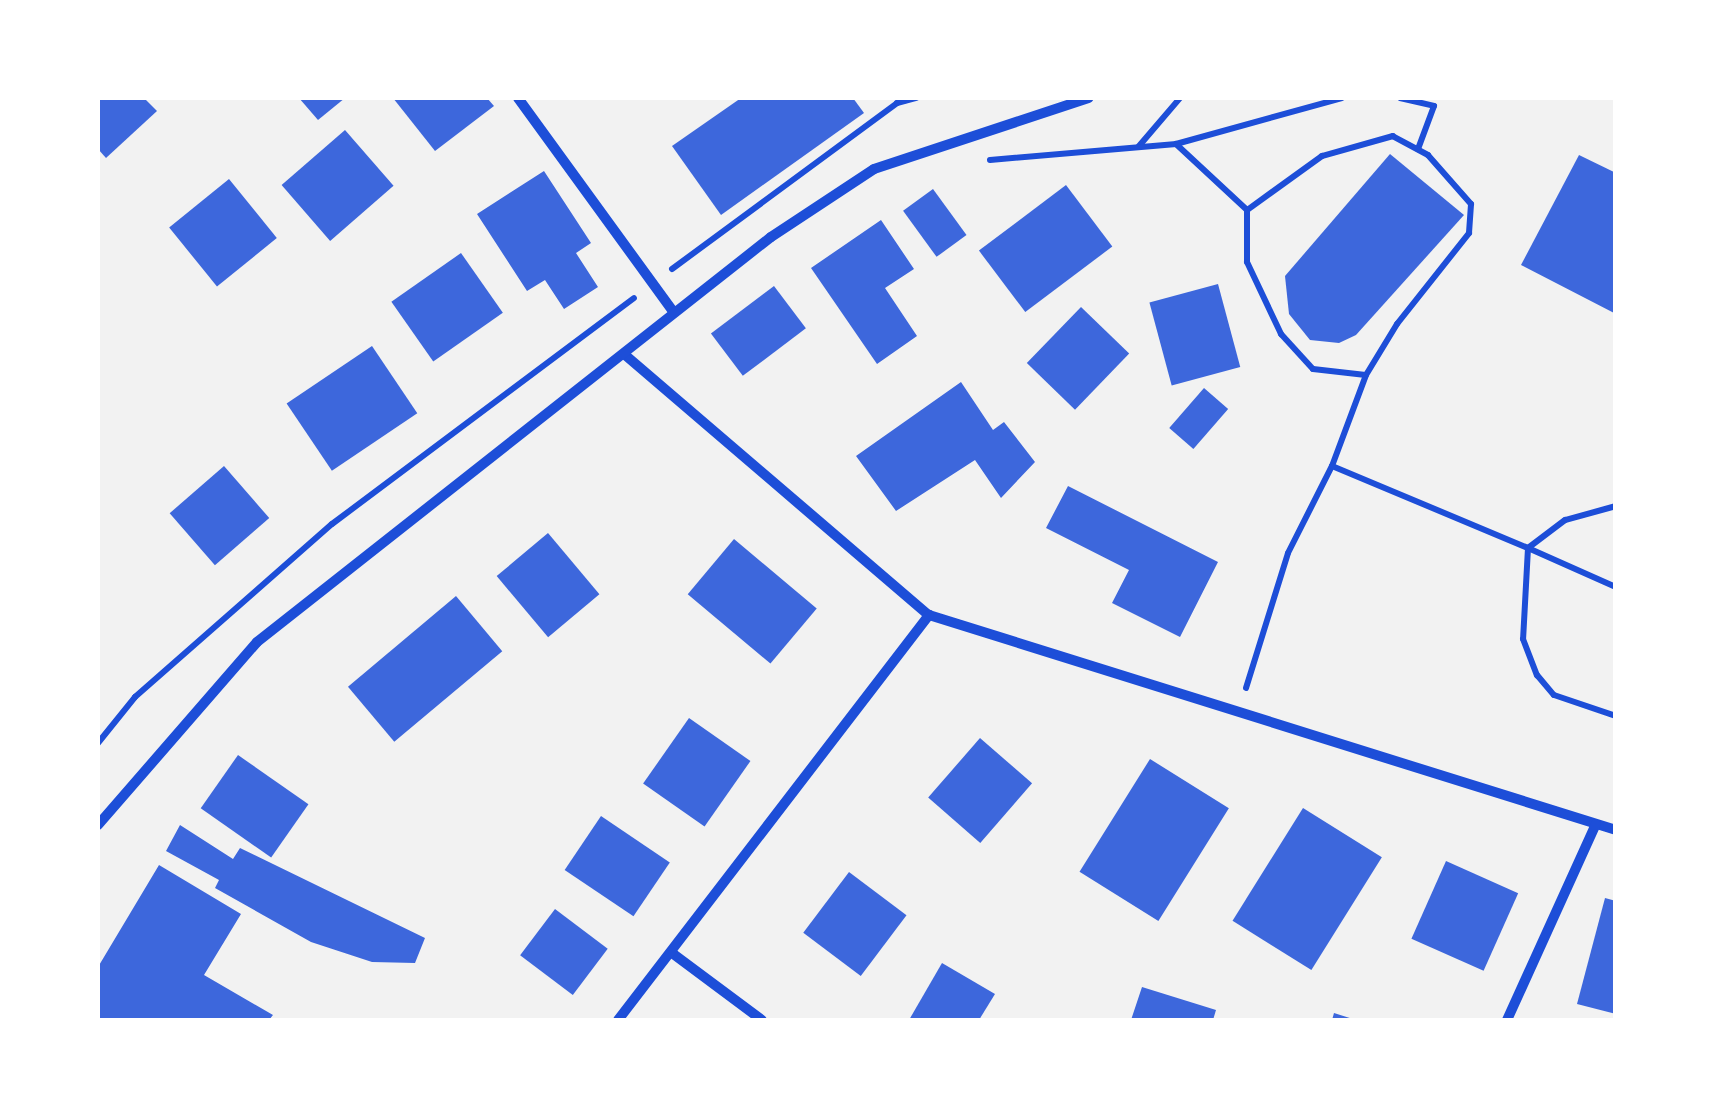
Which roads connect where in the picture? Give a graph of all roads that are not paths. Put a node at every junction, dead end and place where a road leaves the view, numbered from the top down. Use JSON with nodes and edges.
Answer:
{"nodes":[{"id":1,"x":518,"y":98,"type":"edge"},
{"id":2,"x":1088,"y":98,"type":"edge"},
{"id":3,"x":673,"y":312,"type":"junction"},
{"id":4,"x":624,"y":354,"type":"junction"},
{"id":5,"x":929,"y":615,"type":"junction"},
{"id":6,"x":1596,"y":824,"type":"junction"},
{"id":7,"x":98,"y":825,"type":"edge"},
{"id":8,"x":1616,"y":830,"type":"edge"},
{"id":9,"x":672,"y":953,"type":"junction"},
{"id":10,"x":618,"y":1020,"type":"edge"},
{"id":11,"x":762,"y":1020,"type":"edge"},
{"id":12,"x":1507,"y":1020,"type":"edge"}],
"edges":[{"from":1,"to":3,"type":"street"},
{"from":2,"to":3,"type":"street"},
{"from":3,"to":4,"type":"street"},
{"from":4,"to":5,"type":"street"},
{"from":4,"to":7,"type":"street"},
{"from":5,"to":6,"type":"street"},
{"from":5,"to":9,"type":"street"},
{"from":6,"to":8,"type":"street"},
{"from":6,"to":12,"type":"street"},
{"from":9,"to":10,"type":"street"},
{"from":9,"to":11,"type":"street"}]}
